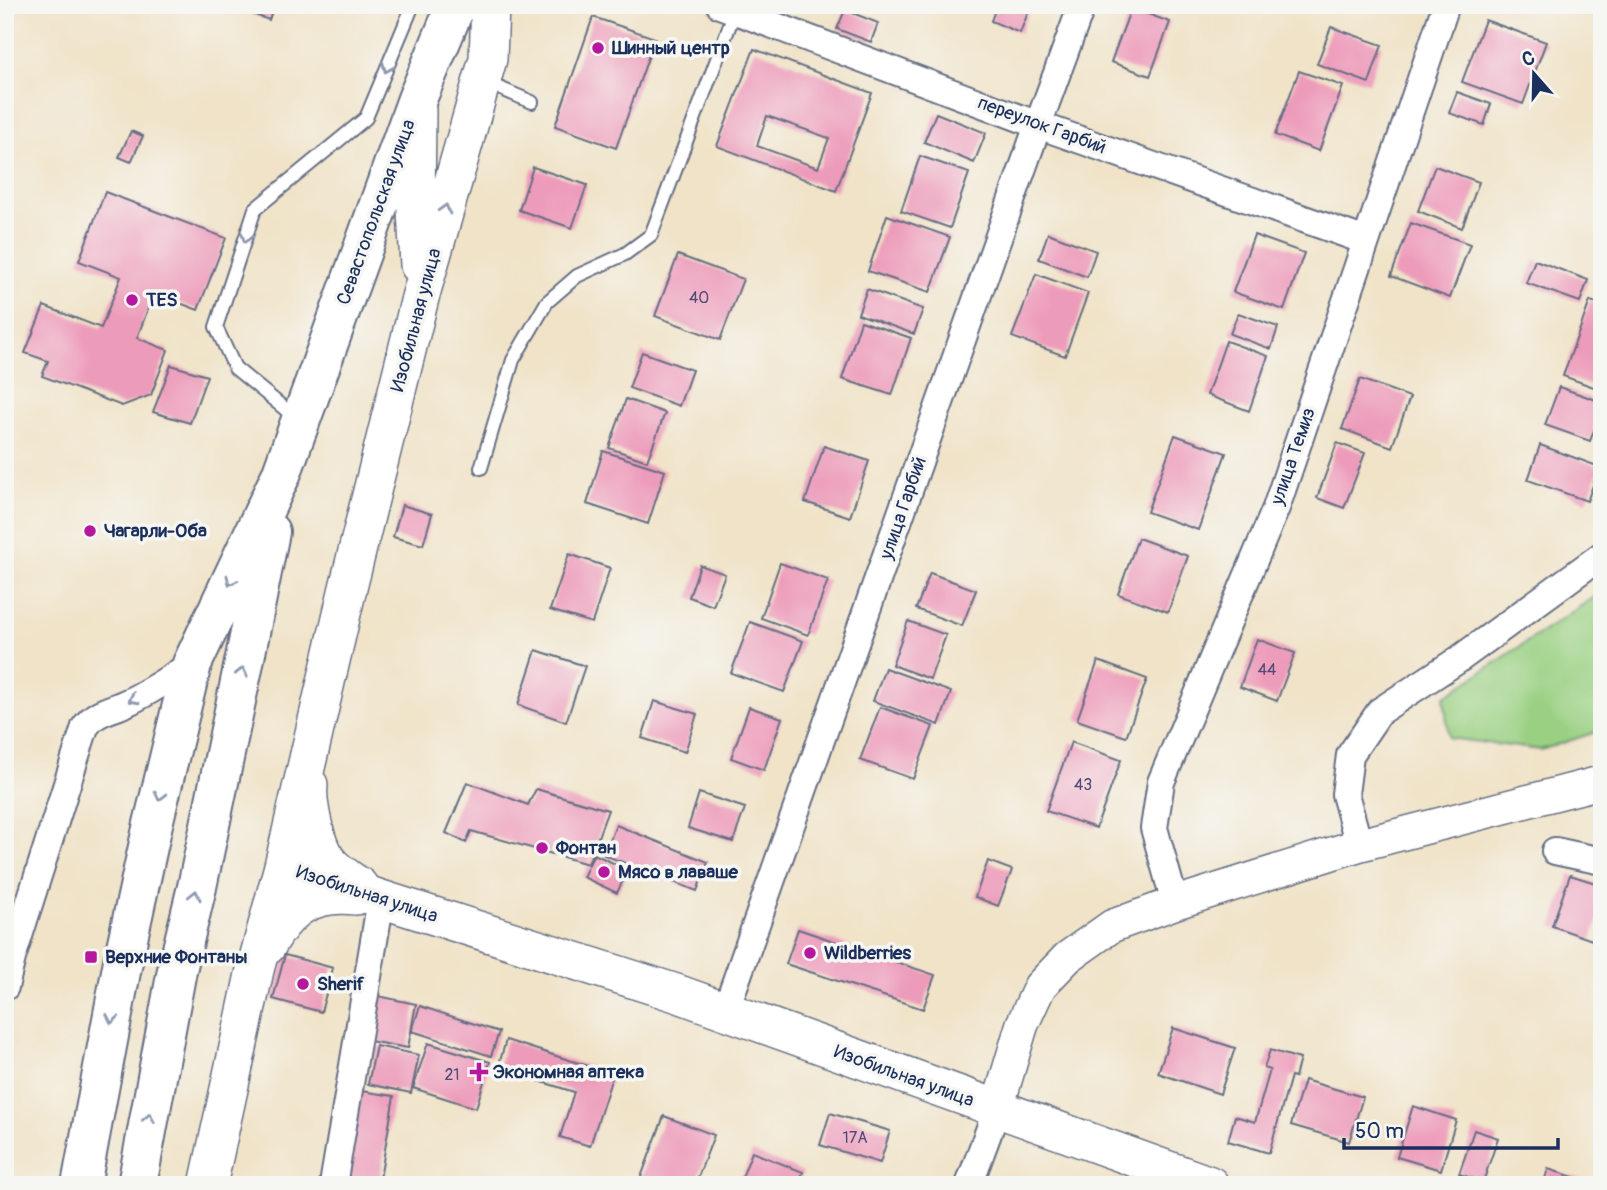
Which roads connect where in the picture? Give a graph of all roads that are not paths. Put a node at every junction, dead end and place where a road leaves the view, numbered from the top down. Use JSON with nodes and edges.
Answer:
{"nodes":[{"id":1,"x":413,"y":5,"type":"edge"},
{"id":2,"x":456,"y":5,"type":"edge"},
{"id":3,"x":490,"y":5,"type":"edge"},
{"id":4,"x":1082,"y":5,"type":"edge"},
{"id":5,"x":1446,"y":5,"type":"edge"},
{"id":6,"x":731,"y":7,"type":"edge"},
{"id":7,"x":482,"y":81,"type":"junction"},
{"id":8,"x":417,"y":99,"type":"junction"},
{"id":9,"x":532,"y":102,"type":"dead end"},
{"id":10,"x":1038,"y":125,"type":"junction"},
{"id":11,"x":1366,"y":241,"type":"junction"},
{"id":12,"x":420,"y":298,"type":"junction"},
{"id":13,"x":299,"y":421,"type":"junction"},
{"id":14,"x":481,"y":468,"type":"dead end"},
{"id":15,"x":281,"y":475,"type":"junction"},
{"id":16,"x":1602,"y":555,"type":"edge"},
{"id":17,"x":192,"y":664,"type":"junction"},
{"id":18,"x":311,"y":743,"type":"junction"},
{"id":19,"x":1602,"y":782,"type":"edge"},
{"id":20,"x":1359,"y":845,"type":"junction"},
{"id":21,"x":1555,"y":851,"type":"dead end"},
{"id":22,"x":1602,"y":861,"type":"edge"},
{"id":23,"x":282,"y":866,"type":"junction"},
{"id":24,"x":381,"y":899,"type":"junction"},
{"id":25,"x":1175,"y":903,"type":"junction"},
{"id":26,"x":256,"y":965,"type":"junction"},
{"id":27,"x":5,"y":987,"type":"edge"},
{"id":28,"x":726,"y":1012,"type":"junction"},
{"id":29,"x":997,"y":1109,"type":"junction"},
{"id":30,"x":81,"y":1185,"type":"edge"},
{"id":31,"x":137,"y":1185,"type":"edge"},
{"id":32,"x":208,"y":1185,"type":"edge"},
{"id":33,"x":333,"y":1185,"type":"edge"},
{"id":34,"x":969,"y":1185,"type":"edge"},
{"id":35,"x":1210,"y":1185,"type":"edge"}],
"edges":[{"from":1,"to":13,"type":"lane","one_way":true},
{"from":2,"to":8,"type":"main road","name":"Севастопольская улица"},
{"from":3,"to":7,"type":"main road","name":"Изобильная улица"},
{"from":4,"to":10,"type":"street","name":"улица Гарбий"},
{"from":5,"to":11,"type":"street","name":"улица Темиз"},
{"from":6,"to":10,"type":"street","name":"переулок Гарбий"},
{"from":6,"to":14,"type":"lane"},
{"from":7,"to":9,"type":"lane"},
{"from":12,"to":7,"type":"main road","name":"Изобильная улица","one_way":true},
{"from":8,"to":12,"type":"main road"},
{"from":8,"to":13,"type":"main road","name":"Севастопольская улица"},
{"from":10,"to":11,"type":"street","name":"переулок Гарбий"},
{"from":10,"to":28,"type":"street","name":"улица Гарбий"},
{"from":11,"to":25,"type":"street","name":"улица Темиз"},
{"from":12,"to":18,"type":"main road","name":"Изобильная улица"},
{"from":13,"to":15,"type":"main road","name":"Севастопольская улица"},
{"from":15,"to":17,"type":"main road","one_way":true},
{"from":31,"to":15,"type":"main road","one_way":true},
{"from":16,"to":20,"type":"street"},
{"from":17,"to":27,"type":"street","one_way":true},
{"from":17,"to":30,"type":"main road","one_way":true},
{"from":18,"to":23,"type":"main road","name":"Изобильная улица"},
{"from":18,"to":24,"type":"main road"},
{"from":19,"to":20,"type":"street"},
{"from":20,"to":25,"type":"street"},
{"from":21,"to":22,"type":"street"},
{"from":23,"to":24,"type":"main road","name":"Изобильная улица"},
{"from":23,"to":26,"type":"main road"},
{"from":24,"to":26,"type":"main road"},
{"from":24,"to":28,"type":"main road","name":"Изобильная улица"},
{"from":24,"to":33,"type":"street"},
{"from":25,"to":29,"type":"street"},
{"from":26,"to":32,"type":"main road"},
{"from":28,"to":29,"type":"main road","name":"Изобильная улица"},
{"from":29,"to":34,"type":"street"},
{"from":29,"to":35,"type":"main road","name":"Изобильная улица"}]}
